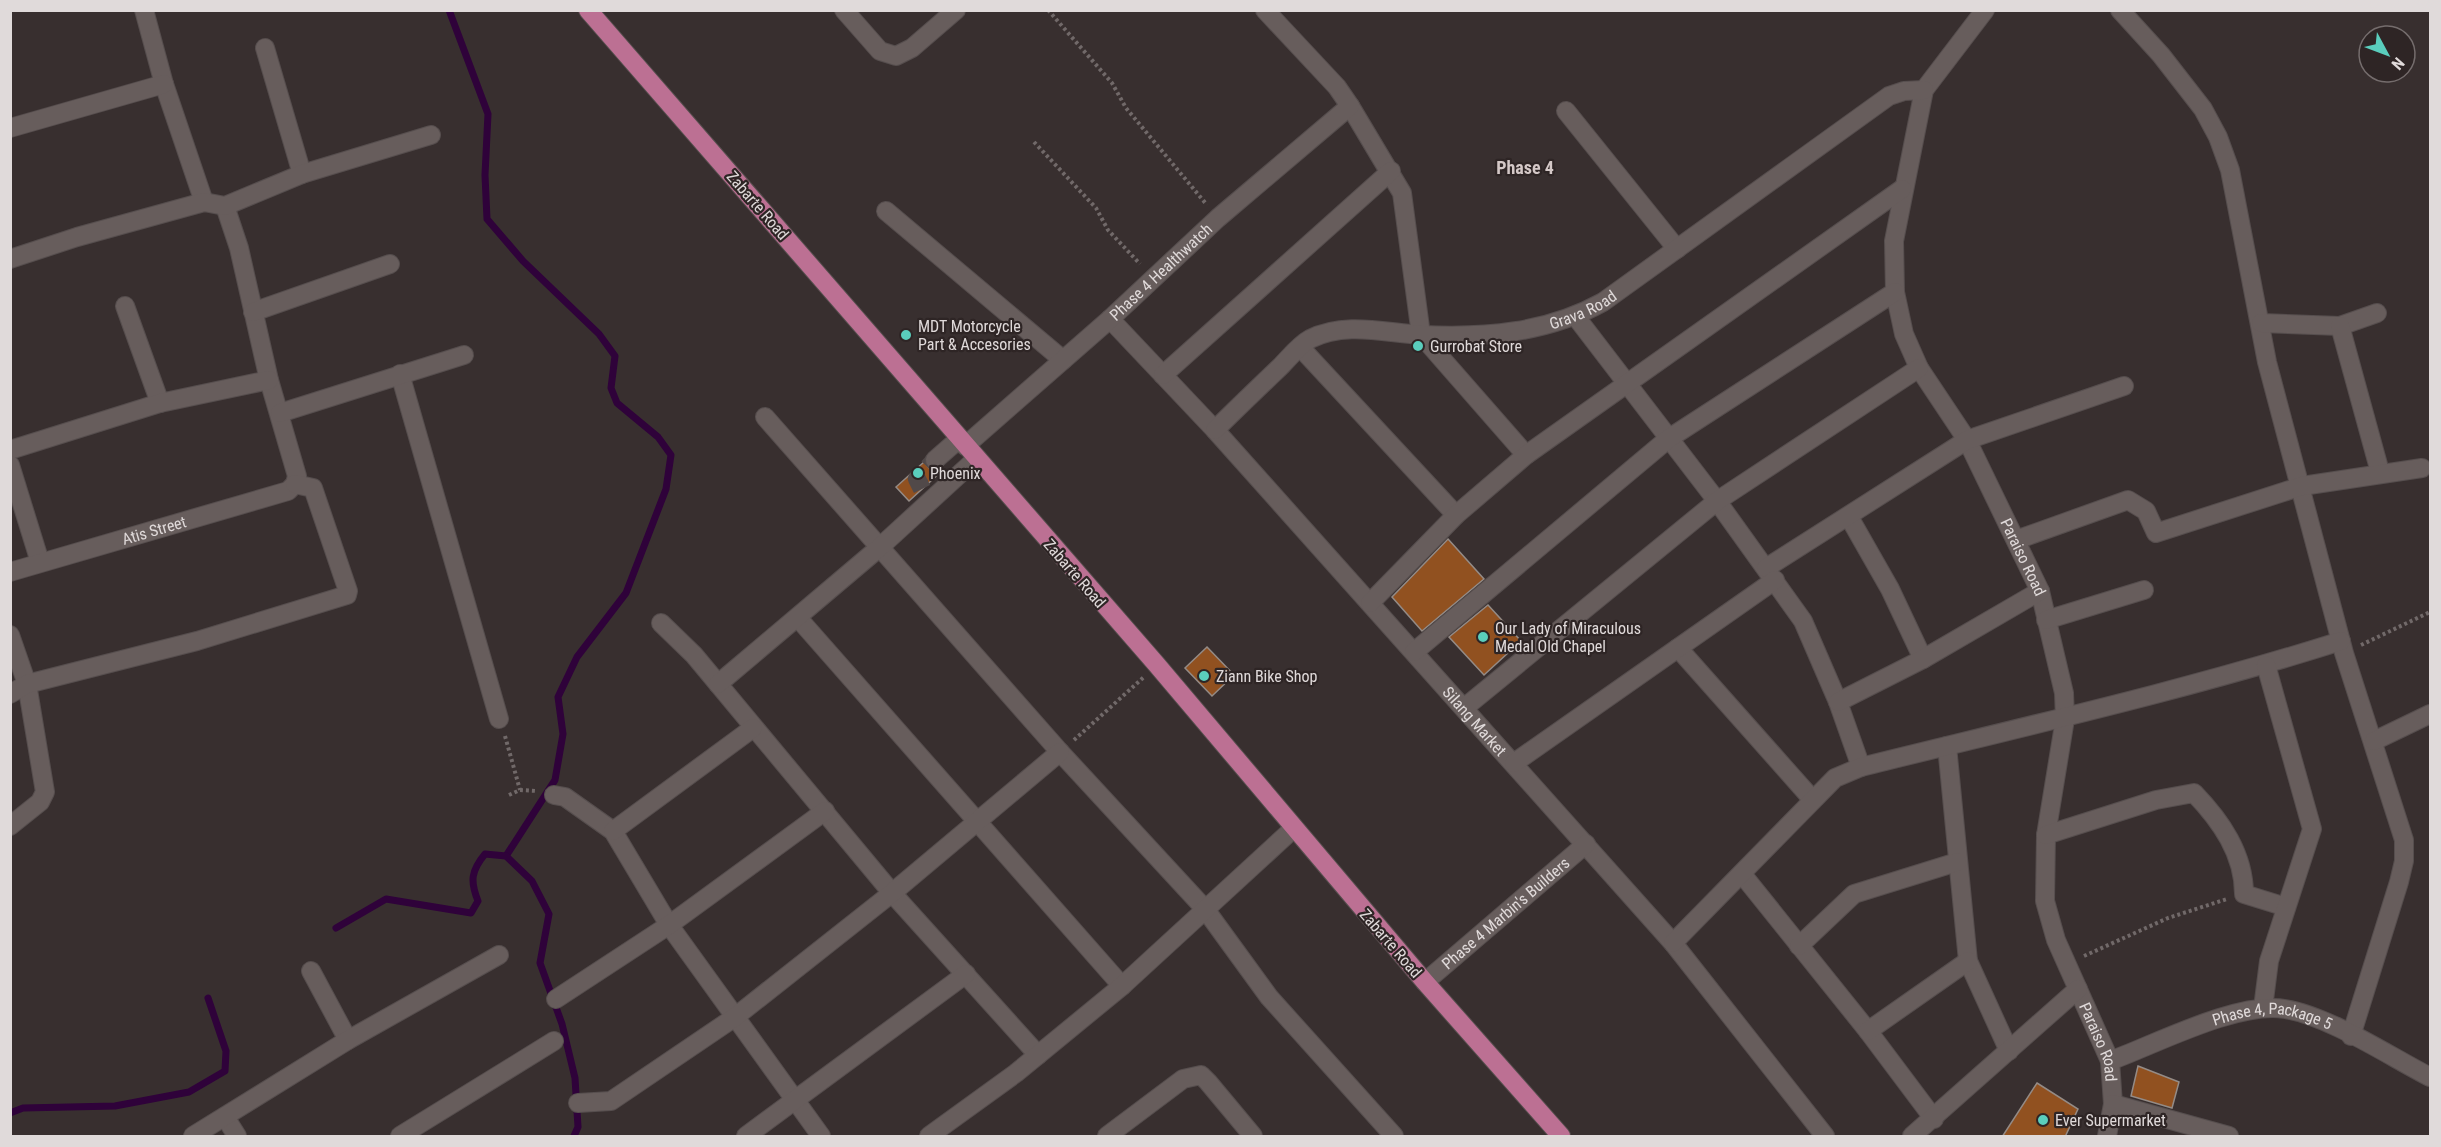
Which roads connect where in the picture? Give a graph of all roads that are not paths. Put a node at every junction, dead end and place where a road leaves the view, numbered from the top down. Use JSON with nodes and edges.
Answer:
{"nodes":[{"id":1,"x":144,"y":10,"type":"edge"},
{"id":2,"x":588,"y":10,"type":"edge"},
{"id":3,"x":844,"y":10,"type":"edge"},
{"id":4,"x":956,"y":10,"type":"edge"},
{"id":5,"x":1264,"y":10,"type":"edge"},
{"id":6,"x":1985,"y":10,"type":"edge"},
{"id":7,"x":2120,"y":10,"type":"edge"},
{"id":8,"x":265,"y":48,"type":"dead end"},
{"id":9,"x":164,"y":84,"type":"junction"},
{"id":10,"x":1924,"y":90,"type":"junction"},
{"id":11,"x":1347,"y":101,"type":"junction"},
{"id":12,"x":1566,"y":111,"type":"dead end"},
{"id":13,"x":10,"y":128,"type":"edge"},
{"id":14,"x":431,"y":135,"type":"dead end"},
{"id":15,"x":1391,"y":171,"type":"junction"},
{"id":16,"x":303,"y":174,"type":"junction"},
{"id":17,"x":1902,"y":189,"type":"junction"},
{"id":18,"x":204,"y":202,"type":"junction"},
{"id":19,"x":225,"y":206,"type":"junction"},
{"id":20,"x":886,"y":211,"type":"dead end"},
{"id":21,"x":1677,"y":249,"type":"junction"},
{"id":22,"x":10,"y":259,"type":"edge"},
{"id":23,"x":390,"y":264,"type":"dead end"},
{"id":24,"x":1895,"y":292,"type":"junction"},
{"id":25,"x":125,"y":306,"type":"dead end"},
{"id":26,"x":253,"y":312,"type":"junction"},
{"id":27,"x":2377,"y":313,"type":"dead end"},
{"id":28,"x":1576,"y":317,"type":"junction"},
{"id":29,"x":1110,"y":319,"type":"junction"},
{"id":30,"x":2261,"y":323,"type":"junction"},
{"id":31,"x":2340,"y":326,"type":"junction"},
{"id":32,"x":1421,"y":335,"type":"junction"},
{"id":33,"x":1300,"y":347,"type":"junction"},
{"id":34,"x":465,"y":355,"type":"dead end"},
{"id":35,"x":1063,"y":360,"type":"junction"},
{"id":36,"x":1919,"y":368,"type":"junction"},
{"id":37,"x":400,"y":375,"type":"junction"},
{"id":38,"x":1163,"y":375,"type":"junction"},
{"id":39,"x":269,"y":380,"type":"junction"},
{"id":40,"x":1627,"y":384,"type":"junction"},
{"id":41,"x":2124,"y":386,"type":"dead end"},
{"id":42,"x":160,"y":403,"type":"junction"},
{"id":43,"x":280,"y":413,"type":"junction"},
{"id":44,"x":765,"y":417,"type":"dead end"},
{"id":45,"x":1215,"y":430,"type":"junction"},
{"id":46,"x":1668,"y":439,"type":"junction"},
{"id":47,"x":1967,"y":440,"type":"junction"},
{"id":48,"x":966,"y":448,"type":"junction"},
{"id":49,"x":10,"y":450,"type":"edge"},
{"id":50,"x":1526,"y":455,"type":"junction"},
{"id":51,"x":935,"y":460,"type":"tunnel mouth"},
{"id":52,"x":10,"y":465,"type":"edge"},
{"id":53,"x":2422,"y":468,"type":"dead end"},
{"id":54,"x":2380,"y":472,"type":"junction"},
{"id":55,"x":295,"y":484,"type":"junction"},
{"id":56,"x":2302,"y":486,"type":"junction"},
{"id":57,"x":1718,"y":501,"type":"junction"},
{"id":58,"x":1455,"y":515,"type":"junction"},
{"id":59,"x":1849,"y":517,"type":"junction"},
{"id":60,"x":2016,"y":540,"type":"junction"},
{"id":61,"x":880,"y":547,"type":"junction"},
{"id":62,"x":40,"y":562,"type":"junction"},
{"id":63,"x":10,"y":572,"type":"edge"},
{"id":64,"x":1771,"y":574,"type":"junction"},
{"id":65,"x":2144,"y":590,"type":"dead end"},
{"id":66,"x":2040,"y":591,"type":"junction"},
{"id":67,"x":1370,"y":603,"type":"junction"},
{"id":68,"x":798,"y":618,"type":"junction"},
{"id":69,"x":2046,"y":620,"type":"junction"},
{"id":70,"x":661,"y":623,"type":"dead end"},
{"id":71,"x":10,"y":635,"type":"edge"},
{"id":72,"x":2343,"y":647,"type":"junction"},
{"id":73,"x":1678,"y":648,"type":"junction"},
{"id":74,"x":1414,"y":652,"type":"junction"},
{"id":75,"x":1923,"y":659,"type":"junction"},
{"id":76,"x":2266,"y":664,"type":"junction"},
{"id":77,"x":27,"y":684,"type":"junction"},
{"id":78,"x":718,"y":684,"type":"junction"},
{"id":79,"x":10,"y":694,"type":"edge"},
{"id":80,"x":1838,"y":702,"type":"junction"},
{"id":81,"x":1464,"y":708,"type":"junction"},
{"id":82,"x":2430,"y":714,"type":"edge"},
{"id":83,"x":499,"y":719,"type":"road end"},
{"id":84,"x":2065,"y":719,"type":"junction"},
{"id":85,"x":753,"y":728,"type":"junction"},
{"id":86,"x":2374,"y":741,"type":"junction"},
{"id":87,"x":1947,"y":746,"type":"junction"},
{"id":88,"x":1060,"y":752,"type":"junction"},
{"id":89,"x":1514,"y":763,"type":"junction"},
{"id":90,"x":1862,"y":766,"type":"junction"},
{"id":91,"x":548,"y":793,"type":"road end"},
{"id":92,"x":1812,"y":799,"type":"junction"},
{"id":93,"x":825,"y":811,"type":"junction"},
{"id":94,"x":977,"y":823,"type":"junction"},
{"id":95,"x":10,"y":826,"type":"edge"},
{"id":96,"x":1294,"y":828,"type":"junction"},
{"id":97,"x":613,"y":831,"type":"junction"},
{"id":98,"x":2046,"y":835,"type":"junction"},
{"id":99,"x":1586,"y":844,"type":"junction"},
{"id":100,"x":1957,"y":862,"type":"junction"},
{"id":101,"x":1742,"y":874,"type":"junction"},
{"id":102,"x":892,"y":893,"type":"junction"},
{"id":103,"x":2286,"y":907,"type":"junction"},
{"id":104,"x":1204,"y":909,"type":"junction"},
{"id":105,"x":669,"y":925,"type":"junction"},
{"id":106,"x":1673,"y":942,"type":"junction"},
{"id":107,"x":1799,"y":946,"type":"junction"},
{"id":108,"x":499,"y":956,"type":"dead end"},
{"id":109,"x":1968,"y":961,"type":"junction"},
{"id":110,"x":311,"y":971,"type":"dead end"},
{"id":111,"x":966,"y":975,"type":"junction"},
{"id":112,"x":1425,"y":982,"type":"junction"},
{"id":113,"x":1122,"y":986,"type":"junction"},
{"id":114,"x":2078,"y":988,"type":"junction"},
{"id":115,"x":556,"y":999,"type":"dead end"},
{"id":116,"x":2263,"y":1008,"type":"junction"},
{"id":117,"x":735,"y":1017,"type":"junction"},
{"id":118,"x":1868,"y":1031,"type":"junction"},
{"id":119,"x":2351,"y":1036,"type":"junction"},
{"id":120,"x":348,"y":1041,"type":"junction"},
{"id":121,"x":555,"y":1041,"type":"dead end"},
{"id":122,"x":2009,"y":1051,"type":"junction"},
{"id":123,"x":1038,"y":1055,"type":"junction"},
{"id":124,"x":2110,"y":1061,"type":"junction"},
{"id":125,"x":2430,"y":1077,"type":"edge"},
{"id":126,"x":795,"y":1102,"type":"junction"},
{"id":127,"x":578,"y":1103,"type":"dead end"},
{"id":128,"x":2113,"y":1104,"type":"junction"},
{"id":129,"x":225,"y":1117,"type":"junction"},
{"id":130,"x":1934,"y":1119,"type":"junction"},
{"id":131,"x":953,"y":1130,"type":"edge"},
{"id":132,"x":1247,"y":1134,"type":"edge"},
{"id":133,"x":193,"y":1137,"type":"edge"},
{"id":134,"x":237,"y":1137,"type":"edge"},
{"id":135,"x":400,"y":1137,"type":"edge"},
{"id":136,"x":746,"y":1137,"type":"edge"},
{"id":137,"x":821,"y":1137,"type":"edge"},
{"id":138,"x":929,"y":1137,"type":"edge"},
{"id":139,"x":1107,"y":1137,"type":"edge"},
{"id":140,"x":1394,"y":1137,"type":"edge"},
{"id":141,"x":1561,"y":1137,"type":"edge"},
{"id":142,"x":1825,"y":1137,"type":"edge"},
{"id":143,"x":1912,"y":1137,"type":"edge"},
{"id":144,"x":2107,"y":1137,"type":"edge"},
{"id":145,"x":2229,"y":1137,"type":"edge"}],
"edges":[{"from":1,"to":9,"type":"street"},
{"from":2,"to":48,"type":"main road","name":"Zabarte Road"},
{"from":3,"to":4,"type":"street"},
{"from":5,"to":11,"type":"street"},
{"from":6,"to":10,"type":"street","name":"Paraiso Road"},
{"from":7,"to":30,"type":"street"},
{"from":8,"to":16,"type":"street"},
{"from":9,"to":13,"type":"street"},
{"from":9,"to":18,"type":"street"},
{"from":10,"to":17,"type":"street","name":"Paraiso Road"},
{"from":10,"to":21,"type":"street","name":"Grava Road"},
{"from":11,"to":15,"type":"street"},
{"from":11,"to":29,"type":"street","name":"Phase 4 Healthwatch"},
{"from":12,"to":21,"type":"street"},
{"from":14,"to":16,"type":"street"},
{"from":15,"to":32,"type":"street"},
{"from":15,"to":38,"type":"street"},
{"from":16,"to":19,"type":"street"},
{"from":17,"to":24,"type":"street","name":"Paraiso Road"},
{"from":17,"to":40,"type":"street"},
{"from":18,"to":19,"type":"street"},
{"from":18,"to":22,"type":"street"},
{"from":19,"to":26,"type":"street"},
{"from":20,"to":35,"type":"street"},
{"from":21,"to":28,"type":"street","name":"Grava Road"},
{"from":23,"to":26,"type":"street"},
{"from":24,"to":36,"type":"street","name":"Paraiso Road"},
{"from":24,"to":46,"type":"street"},
{"from":25,"to":42,"type":"street"},
{"from":26,"to":39,"type":"street"},
{"from":27,"to":31,"type":"street"},
{"from":28,"to":32,"type":"street","name":"Grava Road"},
{"from":28,"to":40,"type":"street"},
{"from":29,"to":35,"type":"street","name":"Phase 4 Healthwatch"},
{"from":29,"to":38,"type":"street","name":"Silang Market"},
{"from":30,"to":31,"type":"street"},
{"from":30,"to":56,"type":"street"},
{"from":31,"to":54,"type":"street"},
{"from":32,"to":33,"type":"street","name":"Grava Road"},
{"from":32,"to":50,"type":"street"},
{"from":33,"to":45,"type":"street","name":"Grava Road"},
{"from":33,"to":58,"type":"street"},
{"from":34,"to":37,"type":"street"},
{"from":35,"to":48,"type":"street","name":"Phase 4 Healthwatch"},
{"from":36,"to":47,"type":"street","name":"Paraiso Road"},
{"from":36,"to":57,"type":"street"},
{"from":37,"to":43,"type":"street"},
{"from":37,"to":83,"type":"street"},
{"from":38,"to":45,"type":"street","name":"Silang Market"},
{"from":39,"to":42,"type":"street"},
{"from":39,"to":43,"type":"street"},
{"from":40,"to":46,"type":"street"},
{"from":40,"to":50,"type":"street"},
{"from":41,"to":47,"type":"street"},
{"from":42,"to":49,"type":"street"},
{"from":43,"to":55,"type":"street"},
{"from":44,"to":61,"type":"street"},
{"from":45,"to":67,"type":"street","name":"Silang Market"},
{"from":46,"to":57,"type":"street"},
{"from":46,"to":74,"type":"street"},
{"from":47,"to":59,"type":"street"},
{"from":47,"to":60,"type":"street","name":"Paraiso Road"},
{"from":48,"to":51,"type":"street"},
{"from":48,"to":61,"type":"street"},
{"from":48,"to":96,"type":"main road","name":"Zabarte Road"},
{"from":50,"to":58,"type":"street"},
{"from":52,"to":62,"type":"street"},
{"from":53,"to":54,"type":"street"},
{"from":54,"to":56,"type":"street"},
{"from":55,"to":62,"type":"street","name":"Atis Street"},
{"from":55,"to":77,"type":"street"},
{"from":56,"to":60,"type":"street"},
{"from":56,"to":72,"type":"street"},
{"from":57,"to":64,"type":"street"},
{"from":57,"to":81,"type":"street"},
{"from":58,"to":67,"type":"street"},
{"from":59,"to":64,"type":"street"},
{"from":59,"to":75,"type":"street"},
{"from":60,"to":66,"type":"street","name":"Paraiso Road"},
{"from":61,"to":68,"type":"street"},
{"from":61,"to":88,"type":"street"},
{"from":62,"to":63,"type":"street","name":"Atis Street"},
{"from":64,"to":73,"type":"street"},
{"from":64,"to":80,"type":"street"},
{"from":65,"to":69,"type":"street"},
{"from":66,"to":69,"type":"street","name":"Paraiso Road"},
{"from":66,"to":75,"type":"street"},
{"from":67,"to":74,"type":"street","name":"Silang Market"},
{"from":68,"to":78,"type":"street"},
{"from":68,"to":94,"type":"street"},
{"from":69,"to":84,"type":"street","name":"Paraiso Road"},
{"from":70,"to":78,"type":"street"},
{"from":71,"to":77,"type":"street"},
{"from":72,"to":76,"type":"street"},
{"from":72,"to":86,"type":"street"},
{"from":73,"to":89,"type":"street"},
{"from":73,"to":92,"type":"street"},
{"from":74,"to":81,"type":"street","name":"Silang Market"},
{"from":75,"to":80,"type":"street"},
{"from":76,"to":84,"type":"street"},
{"from":76,"to":103,"type":"street"},
{"from":77,"to":79,"type":"street"},
{"from":77,"to":95,"type":"street"},
{"from":78,"to":85,"type":"street"},
{"from":80,"to":90,"type":"street"},
{"from":81,"to":89,"type":"street","name":"Silang Market"},
{"from":82,"to":86,"type":"street"},
{"from":84,"to":87,"type":"street"},
{"from":84,"to":98,"type":"street","name":"Paraiso Road"},
{"from":85,"to":93,"type":"street"},
{"from":85,"to":97,"type":"street"},
{"from":86,"to":119,"type":"street"},
{"from":87,"to":90,"type":"street"},
{"from":87,"to":100,"type":"street"},
{"from":88,"to":94,"type":"street"},
{"from":88,"to":104,"type":"street"},
{"from":89,"to":99,"type":"street","name":"Silang Market"},
{"from":90,"to":92,"type":"street"},
{"from":91,"to":97,"type":"street"},
{"from":92,"to":101,"type":"street"},
{"from":93,"to":102,"type":"street"},
{"from":93,"to":105,"type":"street"},
{"from":94,"to":102,"type":"street"},
{"from":94,"to":113,"type":"street"},
{"from":96,"to":104,"type":"street"},
{"from":96,"to":112,"type":"main road","name":"Zabarte Road"},
{"from":97,"to":105,"type":"street"},
{"from":98,"to":103,"type":"street"},
{"from":98,"to":114,"type":"street","name":"Paraiso Road"},
{"from":99,"to":106,"type":"street","name":"Silang Market"},
{"from":99,"to":112,"type":"street","name":"Phase 4 Marbin's Builders"},
{"from":100,"to":107,"type":"street"},
{"from":100,"to":109,"type":"street"},
{"from":101,"to":106,"type":"street"},
{"from":101,"to":107,"type":"street"},
{"from":102,"to":111,"type":"street"},
{"from":102,"to":117,"type":"street"},
{"from":103,"to":116,"type":"street"},
{"from":104,"to":113,"type":"street"},
{"from":104,"to":140,"type":"street"},
{"from":105,"to":115,"type":"street"},
{"from":105,"to":117,"type":"street"},
{"from":106,"to":142,"type":"street","name":"Silang Market"},
{"from":107,"to":118,"type":"street"},
{"from":108,"to":120,"type":"street"},
{"from":109,"to":118,"type":"street"},
{"from":109,"to":122,"type":"street"},
{"from":110,"to":120,"type":"street"},
{"from":111,"to":123,"type":"street"},
{"from":111,"to":126,"type":"street"},
{"from":112,"to":141,"type":"main road","name":"Zabarte Road"},
{"from":113,"to":123,"type":"street"},
{"from":114,"to":122,"type":"street"},
{"from":114,"to":124,"type":"street","name":"Paraiso Road"},
{"from":116,"to":119,"type":"street","name":"Phase 4, Package 5"},
{"from":116,"to":124,"type":"street","name":"Phase 4, Package 5"},
{"from":117,"to":126,"type":"street"},
{"from":117,"to":127,"type":"street"},
{"from":118,"to":130,"type":"street"},
{"from":119,"to":125,"type":"street","name":"Phase 4, Package 5"},
{"from":120,"to":129,"type":"street"},
{"from":121,"to":135,"type":"street"},
{"from":122,"to":130,"type":"street"},
{"from":123,"to":131,"type":"street"},
{"from":124,"to":128,"type":"street","name":"Paraiso Road"},
{"from":126,"to":136,"type":"street"},
{"from":126,"to":137,"type":"street"},
{"from":128,"to":144,"type":"street","name":"Paraiso Road"},
{"from":128,"to":145,"type":"street"},
{"from":129,"to":133,"type":"street"},
{"from":129,"to":134,"type":"street"},
{"from":130,"to":143,"type":"street"},
{"from":131,"to":138,"type":"street"},
{"from":132,"to":139,"type":"street"}]}
